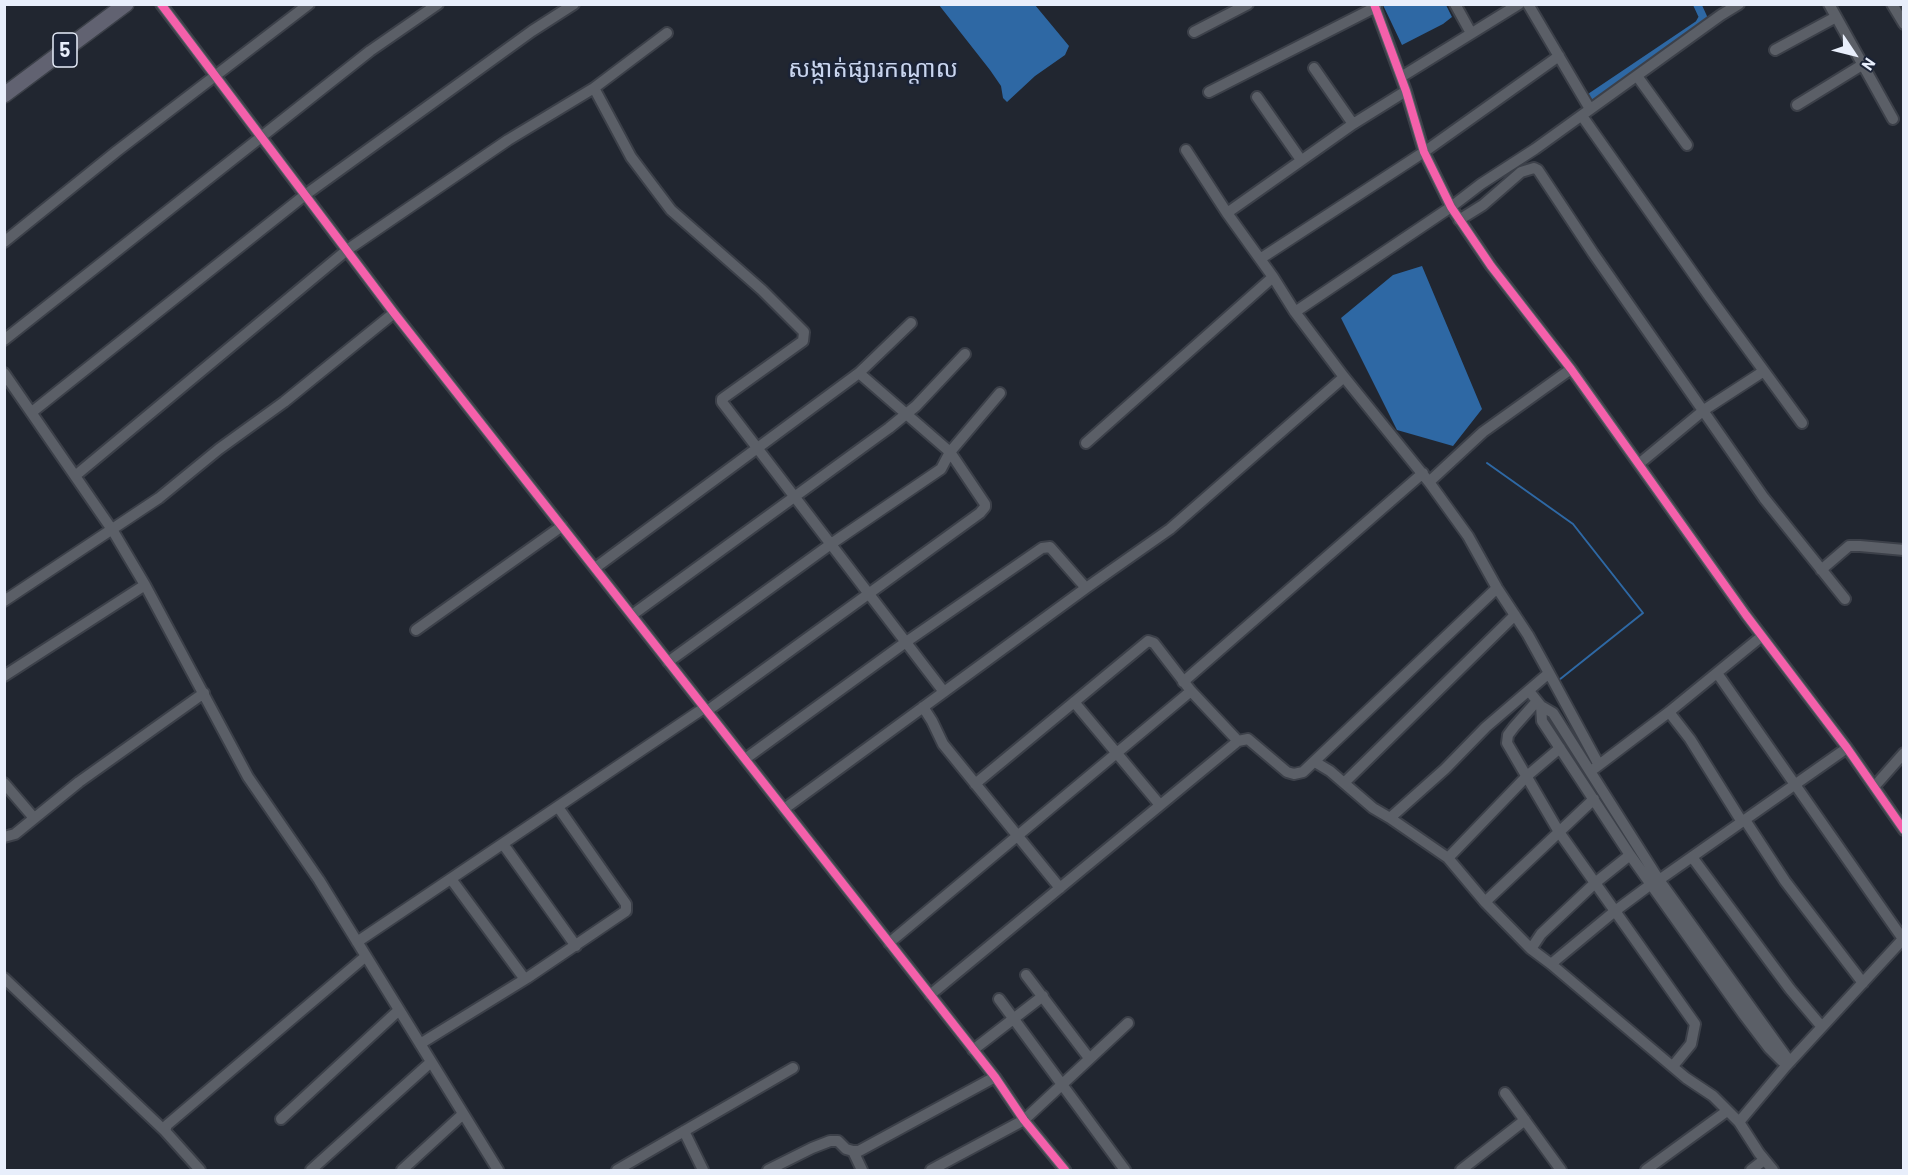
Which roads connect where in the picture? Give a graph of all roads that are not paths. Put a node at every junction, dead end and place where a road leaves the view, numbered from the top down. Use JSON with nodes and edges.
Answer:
{"nodes":[{"id":1,"x":126,"y":4,"type":"edge"},
{"id":2,"x":161,"y":4,"type":"edge"},
{"id":3,"x":309,"y":4,"type":"edge"},
{"id":4,"x":438,"y":4,"type":"edge"},
{"id":5,"x":574,"y":4,"type":"edge"},
{"id":6,"x":1248,"y":4,"type":"edge"},
{"id":7,"x":1455,"y":4,"type":"edge"},
{"id":8,"x":1519,"y":4,"type":"edge"},
{"id":9,"x":1528,"y":4,"type":"edge"},
{"id":10,"x":1739,"y":4,"type":"edge"},
{"id":11,"x":1829,"y":4,"type":"edge"},
{"id":12,"x":1892,"y":4,"type":"edge"},
{"id":13,"x":1375,"y":6,"type":"edge"},
{"id":14,"x":1836,"y":17,"type":"junction"},
{"id":15,"x":1904,"y":24,"type":"edge"},
{"id":16,"x":1194,"y":32,"type":"dead end"},
{"id":17,"x":667,"y":33,"type":"dead end"},
{"id":18,"x":1471,"y":33,"type":"junction"},
{"id":19,"x":1775,"y":50,"type":"dead end"},
{"id":20,"x":1559,"y":56,"type":"junction"},
{"id":21,"x":1862,"y":64,"type":"junction"},
{"id":22,"x":1314,"y":68,"type":"dead end"},
{"id":23,"x":216,"y":76,"type":"junction"},
{"id":24,"x":1637,"y":76,"type":"junction"},
{"id":25,"x":1401,"y":77,"type":"junction"},
{"id":26,"x":594,"y":88,"type":"junction"},
{"id":27,"x":1406,"y":91,"type":"junction"},
{"id":28,"x":1209,"y":92,"type":"dead end"},
{"id":29,"x":4,"y":95,"type":"edge"},
{"id":30,"x":1257,"y":97,"type":"dead end"},
{"id":31,"x":1797,"y":105,"type":"dead end"},
{"id":32,"x":1586,"y":112,"type":"junction"},
{"id":33,"x":1893,"y":119,"type":"dead end"},
{"id":34,"x":1353,"y":124,"type":"junction"},
{"id":35,"x":262,"y":137,"type":"junction"},
{"id":36,"x":1687,"y":145,"type":"dead end"},
{"id":37,"x":1186,"y":150,"type":"dead end"},
{"id":38,"x":1424,"y":152,"type":"junction"},
{"id":39,"x":1301,"y":160,"type":"junction"},
{"id":40,"x":305,"y":195,"type":"junction"},
{"id":41,"x":1451,"y":207,"type":"junction"},
{"id":42,"x":1227,"y":213,"type":"junction"},
{"id":43,"x":1459,"y":220,"type":"junction"},
{"id":44,"x":4,"y":242,"type":"edge"},
{"id":45,"x":346,"y":250,"type":"junction"},
{"id":46,"x":1260,"y":259,"type":"junction"},
{"id":47,"x":1273,"y":277,"type":"junction"},
{"id":48,"x":1295,"y":312,"type":"junction"},
{"id":49,"x":394,"y":313,"type":"junction"},
{"id":50,"x":911,"y":323,"type":"dead end"},
{"id":51,"x":4,"y":340,"type":"edge"},
{"id":52,"x":965,"y":354,"type":"dead end"},
{"id":53,"x":1571,"y":369,"type":"junction"},
{"id":54,"x":1764,"y":371,"type":"junction"},
{"id":55,"x":4,"y":373,"type":"edge"},
{"id":56,"x":859,"y":373,"type":"junction"},
{"id":57,"x":1344,"y":377,"type":"junction"},
{"id":58,"x":1000,"y":393,"type":"dead end"},
{"id":59,"x":1704,"y":410,"type":"junction"},
{"id":60,"x":32,"y":412,"type":"junction"},
{"id":61,"x":906,"y":414,"type":"junction"},
{"id":62,"x":1802,"y":423,"type":"dead end"},
{"id":63,"x":1086,"y":443,"type":"dead end"},
{"id":64,"x":757,"y":448,"type":"junction"},
{"id":65,"x":950,"y":452,"type":"junction"},
{"id":66,"x":1640,"y":463,"type":"junction"},
{"id":67,"x":75,"y":476,"type":"junction"},
{"id":68,"x":1426,"y":477,"type":"junction"},
{"id":69,"x":794,"y":496,"type":"junction"},
{"id":70,"x":562,"y":526,"type":"junction"},
{"id":71,"x":113,"y":531,"type":"junction"},
{"id":72,"x":831,"y":544,"type":"junction"},
{"id":73,"x":1904,"y":550,"type":"edge"},
{"id":74,"x":595,"y":568,"type":"junction"},
{"id":75,"x":1821,"y":570,"type":"junction"},
{"id":76,"x":145,"y":585,"type":"junction"},
{"id":77,"x":1086,"y":588,"type":"junction"},
{"id":78,"x":1497,"y":588,"type":"junction"},
{"id":79,"x":869,"y":594,"type":"junction"},
{"id":80,"x":1845,"y":599,"type":"dead end"},
{"id":81,"x":4,"y":601,"type":"edge"},
{"id":82,"x":632,"y":615,"type":"junction"},
{"id":83,"x":1515,"y":615,"type":"junction"},
{"id":84,"x":416,"y":630,"type":"dead end"},
{"id":85,"x":1762,"y":636,"type":"junction"},
{"id":86,"x":906,"y":642,"type":"junction"},
{"id":87,"x":668,"y":662,"type":"junction"},
{"id":88,"x":1549,"y":673,"type":"junction"},
{"id":89,"x":1717,"y":673,"type":"junction"},
{"id":90,"x":4,"y":676,"type":"edge"},
{"id":91,"x":1183,"y":682,"type":"junction"},
{"id":92,"x":1191,"y":691,"type":"junction"},
{"id":93,"x":1529,"y":691,"type":"junction"},
{"id":94,"x":944,"y":692,"type":"junction"},
{"id":95,"x":204,"y":693,"type":"junction"},
{"id":96,"x":1074,"y":702,"type":"junction"},
{"id":97,"x":1539,"y":703,"type":"junction"},
{"id":98,"x":923,"y":707,"type":"junction"},
{"id":99,"x":706,"y":710,"type":"junction"},
{"id":100,"x":1670,"y":712,"type":"junction"},
{"id":101,"x":1238,"y":741,"type":"junction"},
{"id":102,"x":1560,"y":748,"type":"junction"},
{"id":103,"x":1847,"y":748,"type":"junction"},
{"id":104,"x":1117,"y":753,"type":"junction"},
{"id":105,"x":1904,"y":753,"type":"edge"},
{"id":106,"x":745,"y":759,"type":"junction"},
{"id":107,"x":1315,"y":762,"type":"junction"},
{"id":108,"x":1594,"y":769,"type":"junction"},
{"id":109,"x":1527,"y":776,"type":"junction"},
{"id":110,"x":4,"y":783,"type":"edge"},
{"id":111,"x":1344,"y":783,"type":"junction"},
{"id":112,"x":975,"y":784,"type":"junction"},
{"id":113,"x":1796,"y":785,"type":"junction"},
{"id":114,"x":1874,"y":787,"type":"junction"},
{"id":115,"x":1593,"y":799,"type":"junction"},
{"id":116,"x":1160,"y":805,"type":"junction"},
{"id":117,"x":558,"y":807,"type":"junction"},
{"id":118,"x":784,"y":809,"type":"junction"},
{"id":119,"x":1390,"y":818,"type":"junction"},
{"id":120,"x":34,"y":819,"type":"junction"},
{"id":121,"x":1744,"y":821,"type":"junction"},
{"id":122,"x":1904,"y":830,"type":"edge"},
{"id":123,"x":1559,"y":832,"type":"junction"},
{"id":124,"x":1017,"y":836,"type":"junction"},
{"id":125,"x":4,"y":837,"type":"edge"},
{"id":126,"x":503,"y":844,"type":"junction"},
{"id":127,"x":1630,"y":855,"type":"junction"},
{"id":128,"x":1692,"y":857,"type":"junction"},
{"id":129,"x":1448,"y":858,"type":"junction"},
{"id":130,"x":450,"y":879,"type":"junction"},
{"id":131,"x":1654,"y":882,"type":"junction"},
{"id":132,"x":1595,"y":883,"type":"junction"},
{"id":133,"x":1060,"y":888,"type":"junction"},
{"id":134,"x":1485,"y":902,"type":"junction"},
{"id":135,"x":1615,"y":911,"type":"junction"},
{"id":136,"x":1903,"y":939,"type":"edge"},
{"id":137,"x":357,"y":942,"type":"junction"},
{"id":138,"x":889,"y":943,"type":"junction"},
{"id":139,"x":576,"y":946,"type":"junction"},
{"id":140,"x":1531,"y":949,"type":"junction"},
{"id":141,"x":366,"y":957,"type":"junction"},
{"id":142,"x":1551,"y":964,"type":"junction"},
{"id":143,"x":1026,"y":975,"type":"dead end"},
{"id":144,"x":4,"y":978,"type":"edge"},
{"id":145,"x":524,"y":978,"type":"junction"},
{"id":146,"x":1863,"y":983,"type":"junction"},
{"id":147,"x":930,"y":995,"type":"junction"},
{"id":148,"x":1042,"y":996,"type":"junction"},
{"id":149,"x":999,"y":999,"type":"dead end"},
{"id":150,"x":399,"y":1010,"type":"junction"},
{"id":151,"x":1013,"y":1018,"type":"junction"},
{"id":152,"x":1128,"y":1023,"type":"dead end"},
{"id":153,"x":1822,"y":1027,"type":"junction"},
{"id":154,"x":420,"y":1044,"type":"junction"},
{"id":155,"x":973,"y":1050,"type":"junction"},
{"id":156,"x":1089,"y":1058,"type":"junction"},
{"id":157,"x":431,"y":1062,"type":"junction"},
{"id":158,"x":1788,"y":1064,"type":"junction"},
{"id":159,"x":1673,"y":1066,"type":"junction"},
{"id":160,"x":793,"y":1068,"type":"dead end"},
{"id":161,"x":995,"y":1077,"type":"junction"},
{"id":162,"x":1061,"y":1083,"type":"junction"},
{"id":163,"x":1505,"y":1093,"type":"dead end"},
{"id":164,"x":1727,"y":1112,"type":"junction"},
{"id":165,"x":463,"y":1114,"type":"junction"},
{"id":166,"x":281,"y":1119,"type":"dead end"},
{"id":167,"x":1024,"y":1119,"type":"junction"},
{"id":168,"x":1525,"y":1120,"type":"junction"},
{"id":169,"x":1738,"y":1122,"type":"junction"},
{"id":170,"x":165,"y":1131,"type":"junction"},
{"id":171,"x":684,"y":1131,"type":"junction"},
{"id":172,"x":854,"y":1151,"type":"junction"},
{"id":173,"x":1764,"y":1160,"type":"junction"},
{"id":174,"x":200,"y":1170,"type":"edge"},
{"id":175,"x":311,"y":1170,"type":"edge"},
{"id":176,"x":402,"y":1170,"type":"edge"},
{"id":177,"x":498,"y":1170,"type":"edge"},
{"id":178,"x":617,"y":1170,"type":"edge"},
{"id":179,"x":703,"y":1170,"type":"edge"},
{"id":180,"x":768,"y":1170,"type":"edge"},
{"id":181,"x":862,"y":1170,"type":"edge"},
{"id":182,"x":932,"y":1170,"type":"edge"},
{"id":183,"x":1065,"y":1170,"type":"edge"},
{"id":184,"x":1125,"y":1170,"type":"edge"},
{"id":185,"x":1461,"y":1170,"type":"edge"},
{"id":186,"x":1561,"y":1170,"type":"edge"},
{"id":187,"x":1646,"y":1170,"type":"edge"},
{"id":188,"x":1751,"y":1170,"type":"edge"},
{"id":189,"x":1773,"y":1170,"type":"edge"}],
"edges":[{"from":1,"to":29,"type":"highway","number":"5"},
{"from":2,"to":23,"type":"street"},
{"from":3,"to":23,"type":"street"},
{"from":4,"to":35,"type":"street"},
{"from":5,"to":40,"type":"street"},
{"from":6,"to":16,"type":"street"},
{"from":7,"to":18,"type":"street"},
{"from":8,"to":18,"type":"street"},
{"from":9,"to":20,"type":"street"},
{"from":10,"to":24,"type":"street"},
{"from":11,"to":14,"type":"street"},
{"from":12,"to":15,"type":"street"},
{"from":13,"to":25,"type":"street"},
{"from":13,"to":28,"type":"street"},
{"from":14,"to":19,"type":"street"},
{"from":14,"to":21,"type":"street"},
{"from":17,"to":26,"type":"street"},
{"from":18,"to":25,"type":"street"},
{"from":20,"to":32,"type":"street"},
{"from":20,"to":38,"type":"street"},
{"from":21,"to":31,"type":"street"},
{"from":21,"to":33,"type":"street"},
{"from":22,"to":34,"type":"street"},
{"from":23,"to":35,"type":"street"},
{"from":23,"to":44,"type":"street"},
{"from":24,"to":32,"type":"street"},
{"from":24,"to":36,"type":"street"},
{"from":25,"to":27,"type":"street"},
{"from":26,"to":45,"type":"street"},
{"from":26,"to":64,"type":"street"},
{"from":27,"to":34,"type":"street"},
{"from":27,"to":38,"type":"street"},
{"from":30,"to":39,"type":"street"},
{"from":32,"to":41,"type":"street"},
{"from":32,"to":54,"type":"street"},
{"from":34,"to":39,"type":"street"},
{"from":35,"to":40,"type":"street"},
{"from":35,"to":51,"type":"street"},
{"from":37,"to":42,"type":"street"},
{"from":38,"to":41,"type":"street"},
{"from":38,"to":46,"type":"street"},
{"from":39,"to":42,"type":"street"},
{"from":40,"to":45,"type":"street"},
{"from":40,"to":60,"type":"street"},
{"from":41,"to":43,"type":"street"},
{"from":41,"to":48,"type":"street"},
{"from":42,"to":46,"type":"street"},
{"from":43,"to":53,"type":"street"},
{"from":43,"to":59,"type":"street"},
{"from":45,"to":49,"type":"street"},
{"from":45,"to":67,"type":"street"},
{"from":46,"to":47,"type":"street"},
{"from":47,"to":48,"type":"street"},
{"from":47,"to":63,"type":"street"},
{"from":48,"to":57,"type":"street"},
{"from":49,"to":70,"type":"street"},
{"from":49,"to":71,"type":"street"},
{"from":50,"to":56,"type":"street"},
{"from":52,"to":61,"type":"street"},
{"from":53,"to":66,"type":"street"},
{"from":53,"to":68,"type":"street"},
{"from":54,"to":59,"type":"street"},
{"from":54,"to":62,"type":"street"},
{"from":55,"to":60,"type":"street"},
{"from":56,"to":61,"type":"street"},
{"from":56,"to":64,"type":"street"},
{"from":57,"to":68,"type":"street"},
{"from":57,"to":77,"type":"street"},
{"from":58,"to":65,"type":"street"},
{"from":59,"to":66,"type":"street"},
{"from":59,"to":75,"type":"street"},
{"from":60,"to":67,"type":"street"},
{"from":61,"to":65,"type":"street"},
{"from":61,"to":69,"type":"street"},
{"from":64,"to":69,"type":"street"},
{"from":64,"to":74,"type":"street"},
{"from":65,"to":72,"type":"street"},
{"from":65,"to":79,"type":"street"},
{"from":66,"to":85,"type":"street"},
{"from":67,"to":71,"type":"street"},
{"from":68,"to":78,"type":"street"},
{"from":68,"to":91,"type":"street"},
{"from":69,"to":72,"type":"street"},
{"from":69,"to":82,"type":"street"},
{"from":70,"to":74,"type":"street"},
{"from":70,"to":84,"type":"street"},
{"from":71,"to":76,"type":"street"},
{"from":71,"to":81,"type":"street"},
{"from":72,"to":79,"type":"street"},
{"from":72,"to":87,"type":"street"},
{"from":73,"to":75,"type":"street"},
{"from":74,"to":82,"type":"street"},
{"from":75,"to":80,"type":"street"},
{"from":76,"to":90,"type":"street"},
{"from":76,"to":95,"type":"street"},
{"from":77,"to":86,"type":"street"},
{"from":77,"to":94,"type":"street"},
{"from":78,"to":83,"type":"street"},
{"from":78,"to":107,"type":"street"},
{"from":79,"to":86,"type":"street"},
{"from":79,"to":99,"type":"street"},
{"from":82,"to":87,"type":"street"},
{"from":83,"to":88,"type":"street"},
{"from":83,"to":111,"type":"street"},
{"from":85,"to":89,"type":"street"},
{"from":85,"to":103,"type":"street"},
{"from":86,"to":94,"type":"street"},
{"from":86,"to":106,"type":"street"},
{"from":87,"to":99,"type":"street"},
{"from":88,"to":93,"type":"street"},
{"from":88,"to":108,"type":"street"},
{"from":89,"to":100,"type":"street"},
{"from":89,"to":113,"type":"street"},
{"from":91,"to":92,"type":"street"},
{"from":91,"to":96,"type":"street"},
{"from":92,"to":101,"type":"street"},
{"from":92,"to":104,"type":"street"},
{"from":93,"to":97,"type":"street"},
{"from":93,"to":119,"type":"street"},
{"from":94,"to":98,"type":"street"},
{"from":95,"to":120,"type":"street"},
{"from":95,"to":137,"type":"street"},
{"from":96,"to":104,"type":"street"},
{"from":96,"to":112,"type":"street"},
{"from":97,"to":102,"type":"street"},
{"from":97,"to":108,"type":"street"},
{"from":97,"to":109,"type":"street"},
{"from":98,"to":112,"type":"street"},
{"from":98,"to":118,"type":"street"},
{"from":99,"to":106,"type":"street"},
{"from":99,"to":117,"type":"street"},
{"from":100,"to":108,"type":"street"},
{"from":100,"to":121,"type":"street"},
{"from":101,"to":107,"type":"street"},
{"from":101,"to":116,"type":"street"},
{"from":102,"to":109,"type":"street"},
{"from":102,"to":115,"type":"street"},
{"from":103,"to":113,"type":"street"},
{"from":103,"to":114,"type":"street"},
{"from":104,"to":116,"type":"street"},
{"from":104,"to":124,"type":"street"},
{"from":105,"to":114,"type":"street"},
{"from":106,"to":118,"type":"street"},
{"from":107,"to":111,"type":"street"},
{"from":108,"to":131,"type":"street"},
{"from":109,"to":123,"type":"street"},
{"from":109,"to":129,"type":"street"},
{"from":110,"to":120,"type":"street"},
{"from":111,"to":119,"type":"street"},
{"from":112,"to":124,"type":"street"},
{"from":113,"to":121,"type":"street"},
{"from":113,"to":136,"type":"street"},
{"from":114,"to":122,"type":"street"},
{"from":115,"to":123,"type":"street"},
{"from":115,"to":127,"type":"street"},
{"from":116,"to":133,"type":"street"},
{"from":117,"to":126,"type":"street"},
{"from":117,"to":139,"type":"street"},
{"from":118,"to":138,"type":"street"},
{"from":119,"to":129,"type":"street"},
{"from":120,"to":125,"type":"street"},
{"from":121,"to":128,"type":"street"},
{"from":121,"to":146,"type":"street"},
{"from":123,"to":132,"type":"street"},
{"from":123,"to":134,"type":"street"},
{"from":124,"to":133,"type":"street"},
{"from":124,"to":138,"type":"street"},
{"from":126,"to":130,"type":"street"},
{"from":126,"to":139,"type":"street"},
{"from":127,"to":131,"type":"street"},
{"from":127,"to":132,"type":"street"},
{"from":128,"to":131,"type":"street"},
{"from":128,"to":153,"type":"street"},
{"from":129,"to":134,"type":"street"},
{"from":130,"to":137,"type":"street"},
{"from":130,"to":145,"type":"street"},
{"from":131,"to":135,"type":"street"},
{"from":131,"to":158,"type":"street"},
{"from":132,"to":135,"type":"street"},
{"from":132,"to":140,"type":"street"},
{"from":133,"to":147,"type":"street"},
{"from":134,"to":140,"type":"street"},
{"from":135,"to":142,"type":"street"},
{"from":135,"to":159,"type":"street"},
{"from":136,"to":146,"type":"street"},
{"from":137,"to":141,"type":"street"},
{"from":138,"to":147,"type":"street"},
{"from":139,"to":145,"type":"street"},
{"from":140,"to":142,"type":"street"},
{"from":141,"to":150,"type":"street"},
{"from":141,"to":170,"type":"street"},
{"from":142,"to":159,"type":"street"},
{"from":143,"to":148,"type":"street"},
{"from":144,"to":170,"type":"street"},
{"from":145,"to":154,"type":"street"},
{"from":146,"to":153,"type":"street"},
{"from":147,"to":155,"type":"street"},
{"from":148,"to":151,"type":"street"},
{"from":148,"to":156,"type":"street"},
{"from":149,"to":151,"type":"street"},
{"from":150,"to":154,"type":"street"},
{"from":150,"to":166,"type":"street"},
{"from":151,"to":155,"type":"street"},
{"from":151,"to":162,"type":"street"},
{"from":152,"to":156,"type":"street"},
{"from":153,"to":158,"type":"street"},
{"from":154,"to":157,"type":"street"},
{"from":155,"to":161,"type":"street"},
{"from":156,"to":162,"type":"street"},
{"from":157,"to":165,"type":"street"},
{"from":157,"to":175,"type":"street"},
{"from":158,"to":169,"type":"street"},
{"from":159,"to":164,"type":"street"},
{"from":160,"to":171,"type":"street"},
{"from":161,"to":167,"type":"street"},
{"from":161,"to":172,"type":"street"},
{"from":162,"to":167,"type":"street"},
{"from":162,"to":184,"type":"street"},
{"from":163,"to":168,"type":"street"},
{"from":164,"to":169,"type":"street"},
{"from":164,"to":187,"type":"street"},
{"from":165,"to":176,"type":"street"},
{"from":165,"to":177,"type":"street"},
{"from":167,"to":182,"type":"street"},
{"from":167,"to":183,"type":"street"},
{"from":168,"to":185,"type":"street"},
{"from":168,"to":186,"type":"street"},
{"from":169,"to":173,"type":"street"},
{"from":170,"to":174,"type":"street"},
{"from":171,"to":178,"type":"street"},
{"from":171,"to":179,"type":"street"},
{"from":172,"to":180,"type":"street"},
{"from":172,"to":181,"type":"street"},
{"from":173,"to":188,"type":"street"},
{"from":173,"to":189,"type":"street"}]}
